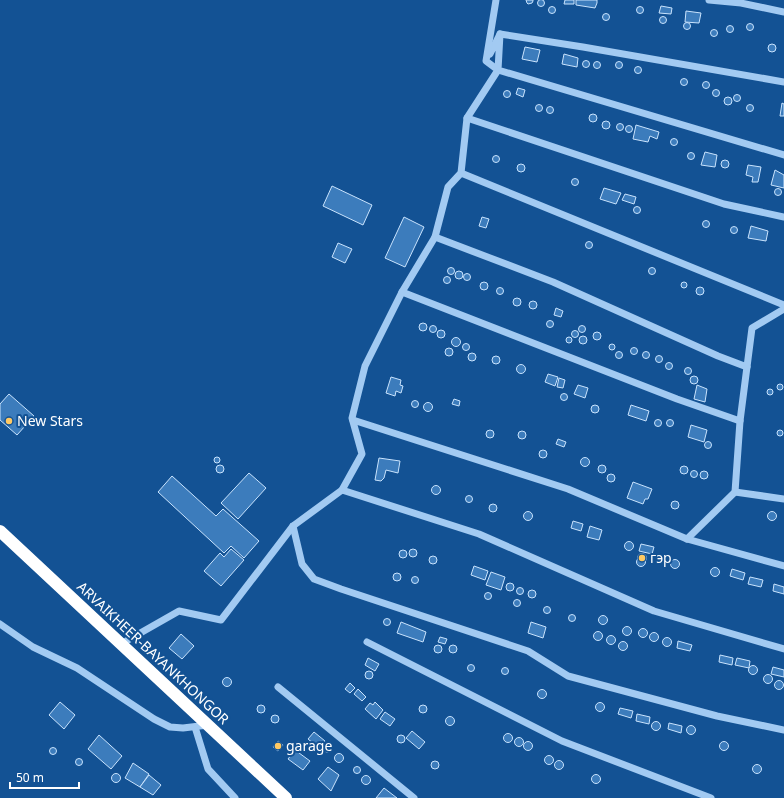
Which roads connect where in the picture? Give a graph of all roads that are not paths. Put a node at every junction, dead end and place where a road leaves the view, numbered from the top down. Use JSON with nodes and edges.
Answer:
{"nodes":[{"id":1,"x":496,"y":0,"type":"edge"},
{"id":2,"x":709,"y":0,"type":"edge"},
{"id":3,"x":784,"y":12,"type":"edge"},
{"id":4,"x":500,"y":34,"type":"junction"},
{"id":5,"x":486,"y":61,"type":"junction"},
{"id":6,"x":498,"y":70,"type":"junction"},
{"id":7,"x":784,"y":82,"type":"edge"},
{"id":8,"x":467,"y":118,"type":"junction"},
{"id":9,"x":784,"y":155,"type":"edge"},
{"id":10,"x":461,"y":173,"type":"junction"},
{"id":11,"x":784,"y":216,"type":"edge"},
{"id":12,"x":435,"y":237,"type":"junction"},
{"id":13,"x":402,"y":292,"type":"junction"},
{"id":14,"x":784,"y":305,"type":"edge"},
{"id":15,"x":784,"y":309,"type":"edge"},
{"id":16,"x":747,"y":367,"type":"junction"},
{"id":17,"x":353,"y":420,"type":"junction"},
{"id":18,"x":740,"y":421,"type":"junction"},
{"id":19,"x":342,"y":490,"type":"junction"},
{"id":20,"x":735,"y":492,"type":"junction"},
{"id":21,"x":784,"y":499,"type":"edge"},
{"id":22,"x":293,"y":526,"type":"junction"},
{"id":23,"x":0,"y":531,"type":"edge"},
{"id":24,"x":687,"y":539,"type":"junction"},
{"id":25,"x":784,"y":566,"type":"edge"},
{"id":26,"x":0,"y":624,"type":"edge"},
{"id":27,"x":367,"y":642,"type":"dead end"},
{"id":28,"x":121,"y":644,"type":"junction"},
{"id":29,"x":784,"y":649,"type":"edge"},
{"id":30,"x":278,"y":688,"type":"dead end"},
{"id":31,"x":201,"y":726,"type":"junction"},
{"id":32,"x":784,"y":730,"type":"edge"},
{"id":33,"x":235,"y":798,"type":"edge"},
{"id":34,"x":286,"y":798,"type":"edge"},
{"id":35,"x":414,"y":798,"type":"edge"},
{"id":36,"x":711,"y":798,"type":"edge"}],
"edges":[{"from":1,"to":5,"type":"street"},
{"from":2,"to":3,"type":"street"},
{"from":4,"to":5,"type":"street"},
{"from":4,"to":6,"type":"street"},
{"from":4,"to":7,"type":"street"},
{"from":5,"to":6,"type":"street"},
{"from":6,"to":8,"type":"street"},
{"from":6,"to":9,"type":"street"},
{"from":8,"to":10,"type":"street"},
{"from":8,"to":11,"type":"street"},
{"from":10,"to":12,"type":"street"},
{"from":10,"to":14,"type":"street"},
{"from":12,"to":13,"type":"street"},
{"from":12,"to":16,"type":"street"},
{"from":13,"to":17,"type":"street"},
{"from":13,"to":18,"type":"street"},
{"from":15,"to":16,"type":"street"},
{"from":16,"to":18,"type":"street"},
{"from":17,"to":19,"type":"street"},
{"from":17,"to":24,"type":"street"},
{"from":18,"to":20,"type":"street"},
{"from":19,"to":22,"type":"street"},
{"from":19,"to":29,"type":"street"},
{"from":20,"to":21,"type":"street"},
{"from":20,"to":24,"type":"street"},
{"from":22,"to":28,"type":"street"},
{"from":22,"to":32,"type":"street"},
{"from":23,"to":28,"type":"highway","name":"ARVAIKHEER-BAYANKHONGOR"},
{"from":24,"to":25,"type":"street"},
{"from":26,"to":31,"type":"street"},
{"from":27,"to":36,"type":"street"},
{"from":28,"to":31,"type":"highway","name":"ARVAIKHEER-BAYANKHONGOR"},
{"from":30,"to":35,"type":"street"},
{"from":31,"to":33,"type":"street"},
{"from":31,"to":34,"type":"highway","name":"ARVAIKHEER-BAYANKHONGOR"}]}
